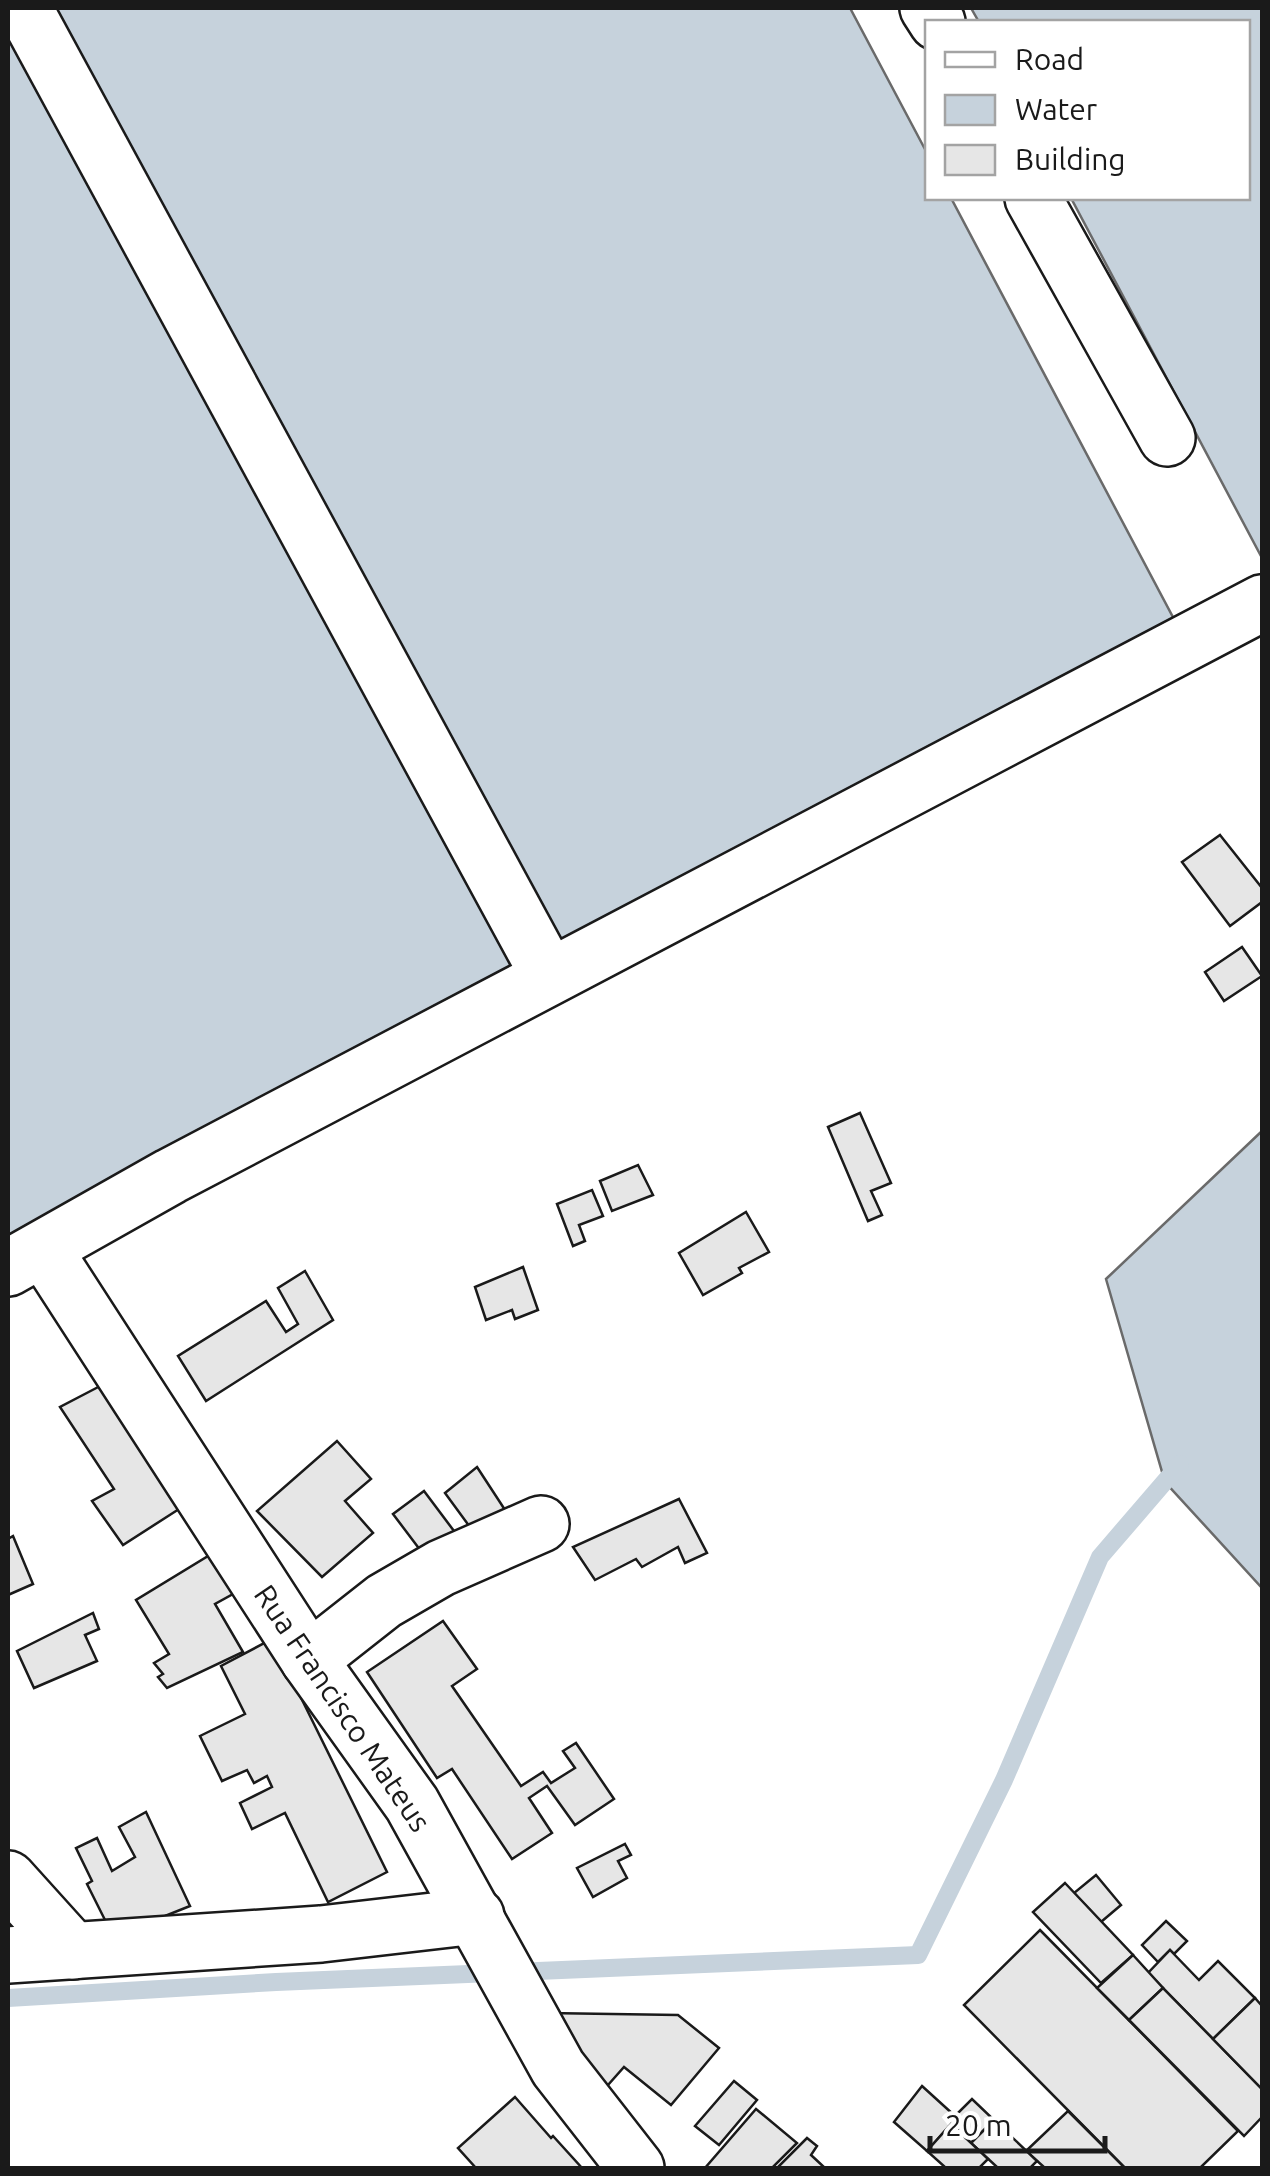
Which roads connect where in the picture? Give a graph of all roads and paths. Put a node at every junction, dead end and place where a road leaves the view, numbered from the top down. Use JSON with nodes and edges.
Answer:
{"nodes":[{"id":1,"x":24,"y":8,"type":"edge"},
{"id":2,"x":1035,"y":200,"type":"edge"},
{"id":3,"x":1167,"y":438,"type":"dead end"},
{"id":4,"x":1260,"y":615,"type":"edge"},
{"id":5,"x":549,"y":976,"type":"junction"},
{"id":6,"x":26,"y":1259,"type":"edge"},
{"id":7,"x":542,"y":1524,"type":"dead end"},
{"id":8,"x":309,"y":1660,"type":"junction"},
{"id":9,"x":8,"y":1879,"type":"edge"},
{"id":10,"x":476,"y":1916,"type":"junction"},
{"id":11,"x":73,"y":1951,"type":"junction"},
{"id":12,"x":8,"y":1955,"type":"edge"},
{"id":13,"x":636,"y":2168,"type":"edge"}],
"edges":[{"from":1,"to":5,"type":"street"},
{"from":2,"to":3,"type":"street"},
{"from":4,"to":5,"type":"street"},
{"from":5,"to":6,"type":"street"},
{"from":6,"to":8,"type":"street","name":"Rua Francisco Mateus"},
{"from":7,"to":8,"type":"street"},
{"from":8,"to":10,"type":"street","name":"Rua Francisco Mateus"},
{"from":9,"to":11,"type":"street"},
{"from":10,"to":11,"type":"street"},
{"from":10,"to":13,"type":"street","name":"Rua Francisco Mateus"},
{"from":11,"to":12,"type":"street"}]}
